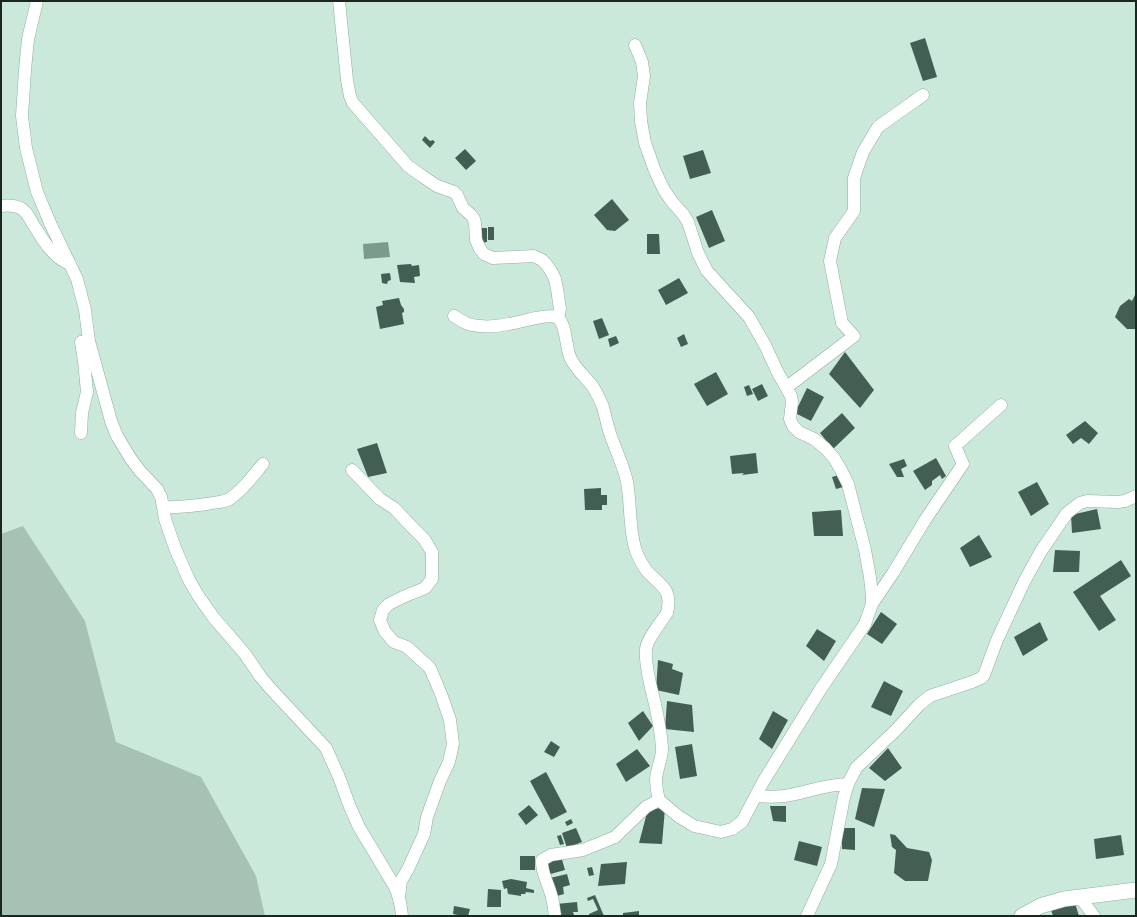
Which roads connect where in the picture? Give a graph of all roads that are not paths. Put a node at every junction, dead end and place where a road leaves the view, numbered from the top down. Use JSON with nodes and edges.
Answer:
{"nodes":[{"id":1,"x":37,"y":1,"type":"edge"},
{"id":2,"x":339,"y":1,"type":"edge"},
{"id":3,"x":635,"y":45,"type":"dead end"},
{"id":4,"x":923,"y":95,"type":"dead end"},
{"id":5,"x":1,"y":206,"type":"edge"},
{"id":6,"x":70,"y":264,"type":"junction"},
{"id":7,"x":454,"y":316,"type":"dead end"},
{"id":8,"x":558,"y":318,"type":"junction"},
{"id":9,"x":89,"y":341,"type":"junction"},
{"id":10,"x":787,"y":387,"type":"junction"},
{"id":11,"x":1001,"y":405,"type":"dead end"},
{"id":12,"x":81,"y":433,"type":"dead end"},
{"id":13,"x":263,"y":464,"type":"dead end"},
{"id":14,"x":352,"y":470,"type":"dead end"},
{"id":15,"x":1136,"y":496,"type":"edge"},
{"id":16,"x":163,"y":507,"type":"junction"},
{"id":17,"x":872,"y":604,"type":"junction"},
{"id":18,"x":848,"y":784,"type":"junction"},
{"id":19,"x":756,"y":796,"type":"junction"},
{"id":20,"x":659,"y":800,"type":"junction"},
{"id":21,"x":1136,"y":890,"type":"edge"},
{"id":22,"x":398,"y":896,"type":"junction"},
{"id":23,"x":1079,"y":896,"type":"junction"},
{"id":24,"x":402,"y":916,"type":"edge"},
{"id":25,"x":555,"y":916,"type":"edge"},
{"id":26,"x":807,"y":916,"type":"edge"},
{"id":27,"x":1022,"y":916,"type":"edge"},
{"id":28,"x":1094,"y":916,"type":"edge"}],
"edges":[{"from":1,"to":6,"type":"street"},
{"from":2,"to":8,"type":"street"},
{"from":3,"to":10,"type":"street"},
{"from":4,"to":10,"type":"street"},
{"from":5,"to":6,"type":"street"},
{"from":6,"to":9,"type":"street"},
{"from":7,"to":8,"type":"street"},
{"from":8,"to":20,"type":"street"},
{"from":9,"to":12,"type":"street"},
{"from":9,"to":16,"type":"street"},
{"from":10,"to":17,"type":"street"},
{"from":11,"to":17,"type":"street"},
{"from":13,"to":16,"type":"street"},
{"from":14,"to":22,"type":"street"},
{"from":15,"to":18,"type":"street"},
{"from":16,"to":22,"type":"street"},
{"from":17,"to":19,"type":"street"},
{"from":18,"to":19,"type":"street"},
{"from":18,"to":26,"type":"street"},
{"from":19,"to":20,"type":"street"},
{"from":20,"to":25,"type":"street"},
{"from":21,"to":23,"type":"street"},
{"from":22,"to":24,"type":"street"},
{"from":23,"to":27,"type":"street"},
{"from":23,"to":28,"type":"street"}]}
